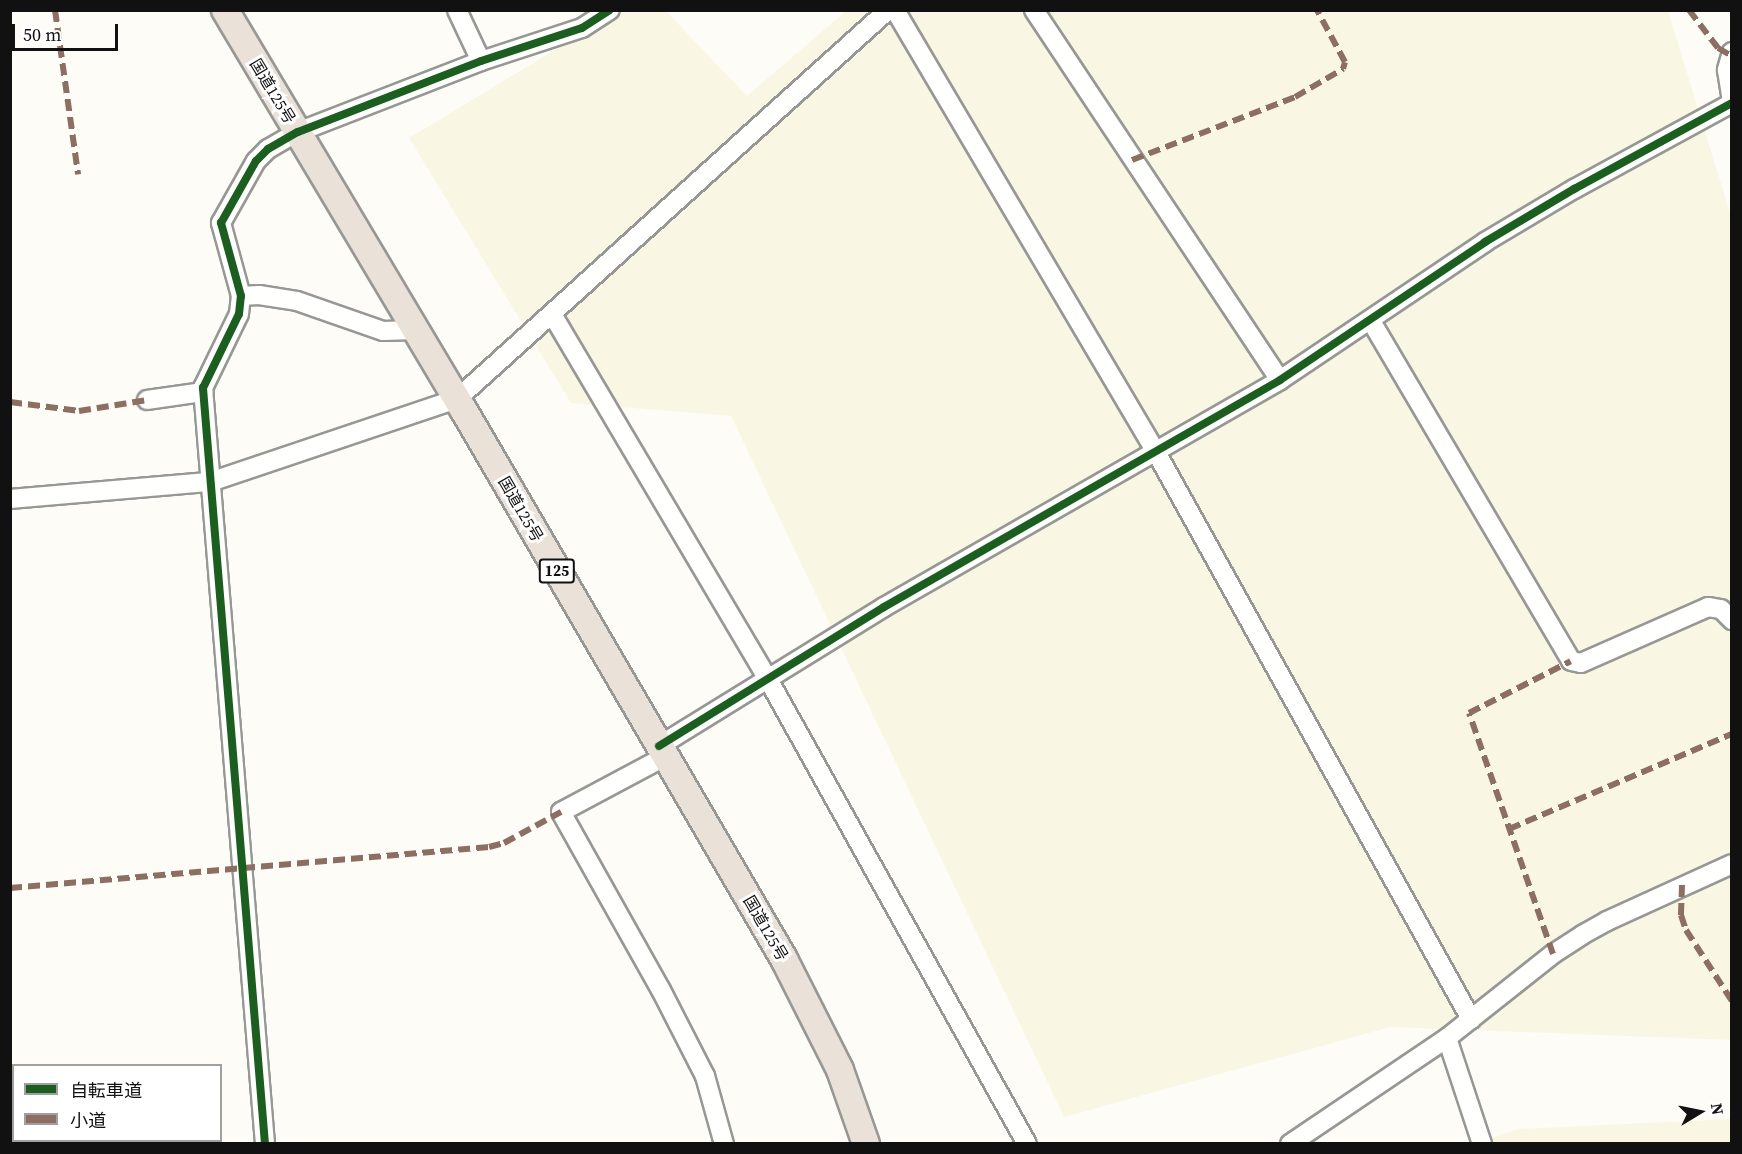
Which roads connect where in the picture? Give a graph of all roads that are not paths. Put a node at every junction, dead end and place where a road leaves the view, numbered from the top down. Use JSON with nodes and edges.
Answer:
{"nodes":[{"id":1,"x":225,"y":10,"type":"edge"},
{"id":2,"x":457,"y":10,"type":"edge"},
{"id":3,"x":610,"y":10,"type":"edge"},
{"id":4,"x":888,"y":10,"type":"edge"},
{"id":5,"x":895,"y":10,"type":"edge"},
{"id":6,"x":1034,"y":10,"type":"edge"},
{"id":7,"x":1731,"y":52,"type":"edge"},
{"id":8,"x":481,"y":61,"type":"junction"},
{"id":9,"x":1731,"y":101,"type":"edge"},
{"id":10,"x":298,"y":132,"type":"junction"},
{"id":11,"x":241,"y":296,"type":"junction"},
{"id":12,"x":552,"y":314,"type":"junction"},
{"id":13,"x":1371,"y":321,"type":"junction"},
{"id":14,"x":415,"y":330,"type":"junction"},
{"id":15,"x":1280,"y":380,"type":"junction"},
{"id":16,"x":203,"y":392,"type":"junction"},
{"id":17,"x":457,"y":399,"type":"junction"},
{"id":18,"x":147,"y":400,"type":"dead end"},
{"id":19,"x":1156,"y":452,"type":"junction"},
{"id":20,"x":210,"y":482,"type":"junction"},
{"id":21,"x":10,"y":500,"type":"edge"},
{"id":22,"x":1731,"y":620,"type":"edge"},
{"id":23,"x":768,"y":679,"type":"junction"},
{"id":24,"x":662,"y":751,"type":"junction"},
{"id":25,"x":1731,"y":864,"type":"edge"},
{"id":26,"x":1471,"y":1019,"type":"junction"},
{"id":27,"x":1447,"y":1038,"type":"junction"},
{"id":28,"x":265,"y":1143,"type":"edge"},
{"id":29,"x":724,"y":1143,"type":"edge"},
{"id":30,"x":866,"y":1143,"type":"edge"},
{"id":31,"x":1027,"y":1143,"type":"edge"},
{"id":32,"x":1290,"y":1143,"type":"edge"},
{"id":33,"x":1482,"y":1143,"type":"edge"}],
"edges":[{"from":1,"to":10,"type":"highway","name":"国道125号","number":"125"},
{"from":2,"to":8,"type":"street"},
{"from":3,"to":8,"type":"street"},
{"from":4,"to":12,"type":"street"},
{"from":5,"to":19,"type":"street"},
{"from":6,"to":15,"type":"street"},
{"from":7,"to":9,"type":"street"},
{"from":8,"to":10,"type":"street"},
{"from":9,"to":13,"type":"street"},
{"from":10,"to":11,"type":"street"},
{"from":10,"to":14,"type":"highway","name":"国道125号","number":"125"},
{"from":11,"to":14,"type":"street"},
{"from":11,"to":16,"type":"street"},
{"from":12,"to":17,"type":"street"},
{"from":12,"to":23,"type":"street"},
{"from":13,"to":15,"type":"street"},
{"from":13,"to":22,"type":"street"},
{"from":14,"to":17,"type":"highway","name":"国道125号","number":"125"},
{"from":15,"to":19,"type":"street"},
{"from":16,"to":18,"type":"street"},
{"from":16,"to":20,"type":"street"},
{"from":17,"to":20,"type":"street"},
{"from":17,"to":24,"type":"highway","name":"国道125号","number":"125"},
{"from":19,"to":23,"type":"street"},
{"from":19,"to":26,"type":"street"},
{"from":20,"to":21,"type":"street"},
{"from":20,"to":28,"type":"street"},
{"from":23,"to":24,"type":"street"},
{"from":23,"to":31,"type":"street"},
{"from":24,"to":29,"type":"street"},
{"from":24,"to":30,"type":"highway","name":"国道125号","number":"125"},
{"from":25,"to":26,"type":"street"},
{"from":26,"to":27,"type":"street"},
{"from":27,"to":32,"type":"street"},
{"from":27,"to":33,"type":"street"}]}
